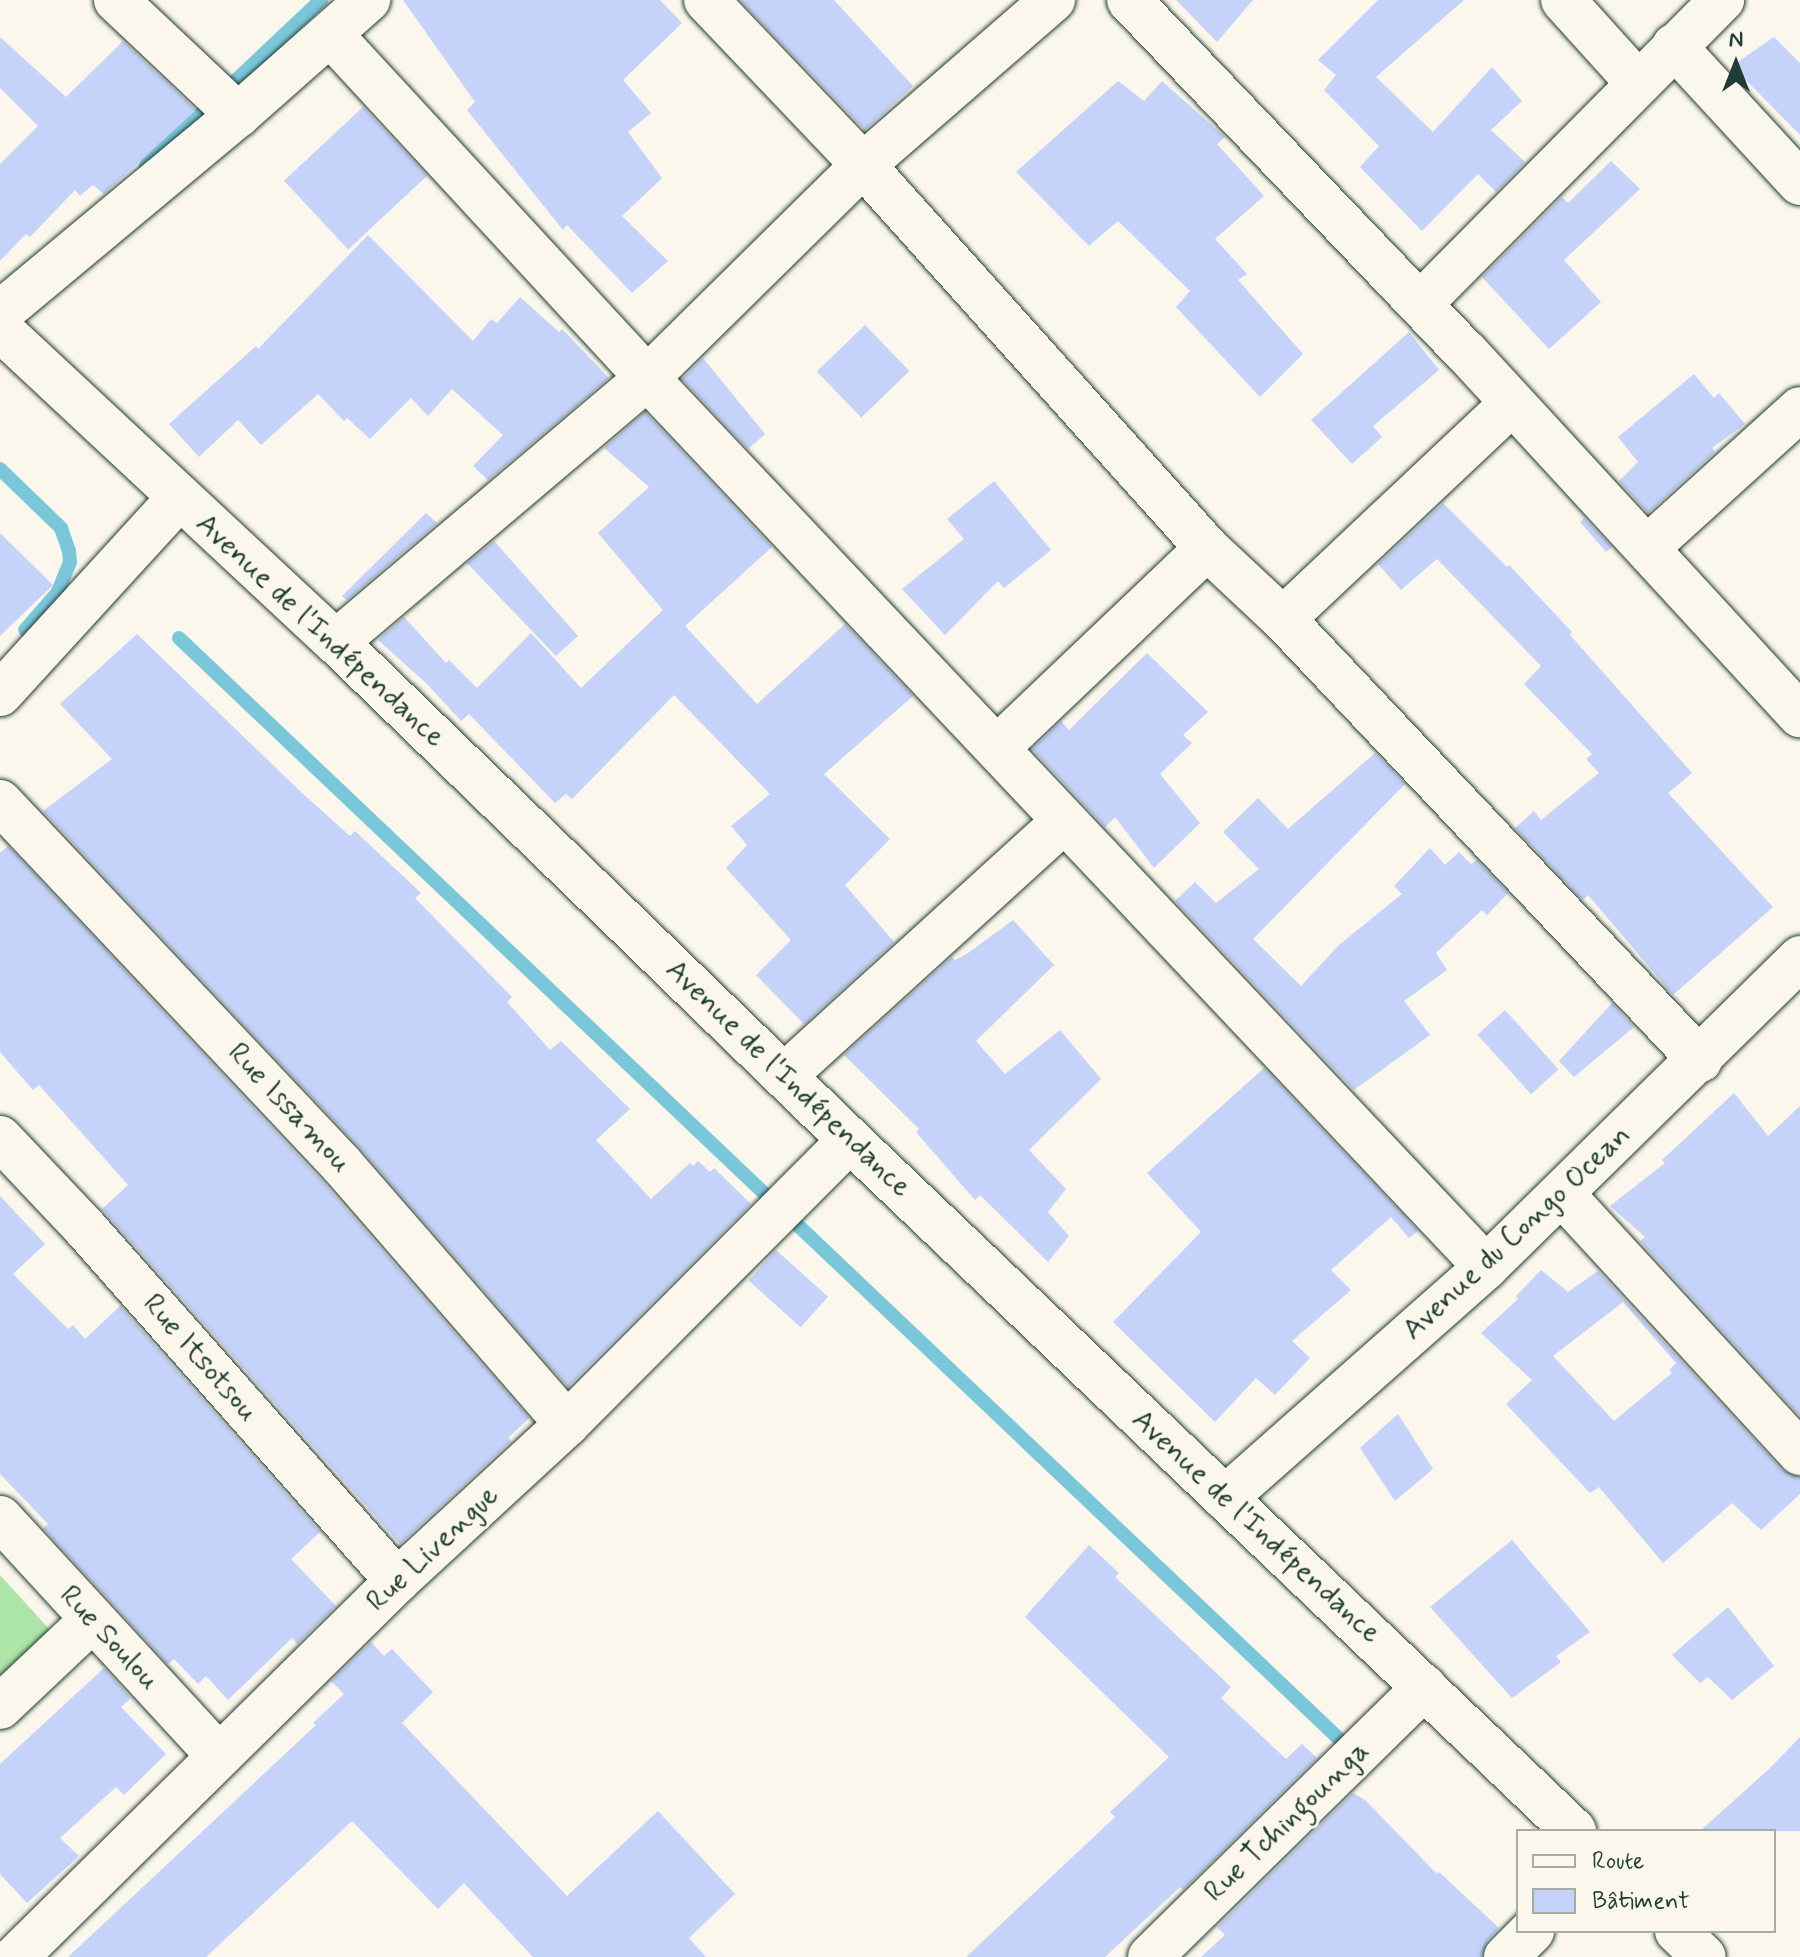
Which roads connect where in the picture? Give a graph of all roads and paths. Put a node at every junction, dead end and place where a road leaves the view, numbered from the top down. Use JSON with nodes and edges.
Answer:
{"nodes":[{"id":1,"x":116,"y":0,"type":"edge"},
{"id":2,"x":368,"y":0,"type":"edge"},
{"id":3,"x":706,"y":0,"type":"edge"},
{"id":4,"x":1053,"y":0,"type":"edge"},
{"id":5,"x":1129,"y":0,"type":"edge"},
{"id":6,"x":1563,"y":0,"type":"edge"},
{"id":7,"x":1722,"y":0,"type":"edge"},
{"id":8,"x":331,"y":35,"type":"junction"},
{"id":9,"x":1674,"y":46,"type":"junction"},
{"id":10,"x":1637,"y":82,"type":"junction"},
{"id":11,"x":238,"y":115,"type":"junction"},
{"id":12,"x":863,"y":165,"type":"junction"},
{"id":13,"x":1800,"y":183,"type":"edge"},
{"id":14,"x":1420,"y":304,"type":"junction"},
{"id":15,"x":0,"y":313,"type":"edge"},
{"id":16,"x":0,"y":329,"type":"edge"},
{"id":17,"x":647,"y":378,"type":"junction"},
{"id":18,"x":1512,"y":403,"type":"junction"},
{"id":19,"x":1800,"y":409,"type":"edge"},
{"id":20,"x":179,"y":498,"type":"junction"},
{"id":21,"x":1648,"y":547,"type":"junction"},
{"id":22,"x":1207,"y":548,"type":"junction"},
{"id":23,"x":1283,"y":619,"type":"junction"},
{"id":24,"x":336,"y":642,"type":"junction"},
{"id":25,"x":0,"y":694,"type":"edge"},
{"id":26,"x":1800,"y":715,"type":"edge"},
{"id":27,"x":997,"y":748,"type":"junction"},
{"id":28,"x":0,"y":802,"type":"edge"},
{"id":29,"x":1063,"y":822,"type":"junction"},
{"id":30,"x":1800,"y":958,"type":"edge"},
{"id":31,"x":1700,"y":1060,"type":"junction"},
{"id":32,"x":784,"y":1076,"type":"junction"},
{"id":33,"x":0,"y":1138,"type":"edge"},
{"id":34,"x":850,"y":1140,"type":"junction"},
{"id":35,"x":1562,"y":1194,"type":"junction"},
{"id":36,"x":1486,"y":1267,"type":"junction"},
{"id":37,"x":567,"y":1424,"type":"junction"},
{"id":38,"x":1800,"y":1453,"type":"edge"},
{"id":39,"x":1225,"y":1498,"type":"junction"},
{"id":40,"x":0,"y":1518,"type":"edge"},
{"id":41,"x":397,"y":1581,"type":"junction"},
{"id":42,"x":92,"y":1620,"type":"junction"},
{"id":43,"x":1425,"y":1687,"type":"junction"},
{"id":44,"x":0,"y":1707,"type":"edge"},
{"id":45,"x":219,"y":1756,"type":"junction"},
{"id":46,"x":1572,"y":1829,"type":"edge"},
{"id":47,"x":1530,"y":1933,"type":"edge"},
{"id":48,"x":1679,"y":1933,"type":"edge"},
{"id":49,"x":16,"y":1957,"type":"edge"},
{"id":50,"x":1150,"y":1957,"type":"edge"},
{"id":51,"x":1506,"y":1957,"type":"edge"},
{"id":52,"x":1704,"y":1957,"type":"edge"}],
"edges":[{"from":1,"to":11,"type":"street"},
{"from":2,"to":8,"type":"street"},
{"from":3,"to":12,"type":"street"},
{"from":4,"to":12,"type":"street"},
{"from":5,"to":14,"type":"street"},
{"from":6,"to":10,"type":"street"},
{"from":7,"to":9,"type":"street"},
{"from":8,"to":11,"type":"street"},
{"from":8,"to":17,"type":"street"},
{"from":9,"to":10,"type":"street"},
{"from":9,"to":13,"type":"street"},
{"from":10,"to":14,"type":"street"},
{"from":11,"to":15,"type":"street"},
{"from":12,"to":17,"type":"street"},
{"from":12,"to":22,"type":"street"},
{"from":14,"to":18,"type":"street"},
{"from":16,"to":20,"type":"street","name":"Avenue de l'Indépendance"},
{"from":17,"to":24,"type":"street"},
{"from":17,"to":27,"type":"street"},
{"from":18,"to":21,"type":"street"},
{"from":18,"to":23,"type":"street"},
{"from":19,"to":21,"type":"street"},
{"from":20,"to":24,"type":"street","name":"Avenue de l'Indépendance"},
{"from":20,"to":25,"type":"street"},
{"from":21,"to":26,"type":"street"},
{"from":22,"to":23,"type":"street"},
{"from":22,"to":27,"type":"street"},
{"from":23,"to":31,"type":"street"},
{"from":24,"to":32,"type":"street","name":"Avenue de l'Indépendance"},
{"from":27,"to":29,"type":"street"},
{"from":28,"to":37,"type":"street","name":"Rue Issamou"},
{"from":29,"to":32,"type":"street"},
{"from":29,"to":36,"type":"street"},
{"from":30,"to":31,"type":"street","name":"Avenue du Congo Ocean"},
{"from":31,"to":35,"type":"street","name":"Avenue du Congo Ocean"},
{"from":32,"to":34,"type":"street","name":"Avenue de l'Indépendance"},
{"from":33,"to":41,"type":"street","name":"Rue Itsotsou"},
{"from":34,"to":37,"type":"street","name":"Rue Livengue"},
{"from":34,"to":39,"type":"street","name":"Avenue de l'Indépendance"},
{"from":35,"to":36,"type":"street","name":"Avenue du Congo Ocean"},
{"from":35,"to":38,"type":"street"},
{"from":36,"to":39,"type":"street","name":"Avenue du Congo Ocean"},
{"from":37,"to":41,"type":"street","name":"Rue Livengue"},
{"from":39,"to":43,"type":"street","name":"Avenue de l'Indépendance"},
{"from":40,"to":42,"type":"street","name":"Rue Soulou"},
{"from":41,"to":45,"type":"street","name":"Rue Livengue"},
{"from":42,"to":44,"type":"street"},
{"from":42,"to":45,"type":"street","name":"Rue Soulou"},
{"from":43,"to":46,"type":"street","name":"Avenue de l'Indépendance"},
{"from":43,"to":50,"type":"street","name":"Rue Tchingounga"},
{"from":45,"to":49,"type":"street","name":"Rue Livengue"},
{"from":47,"to":51,"type":"street"},
{"from":48,"to":52,"type":"street"}]}
